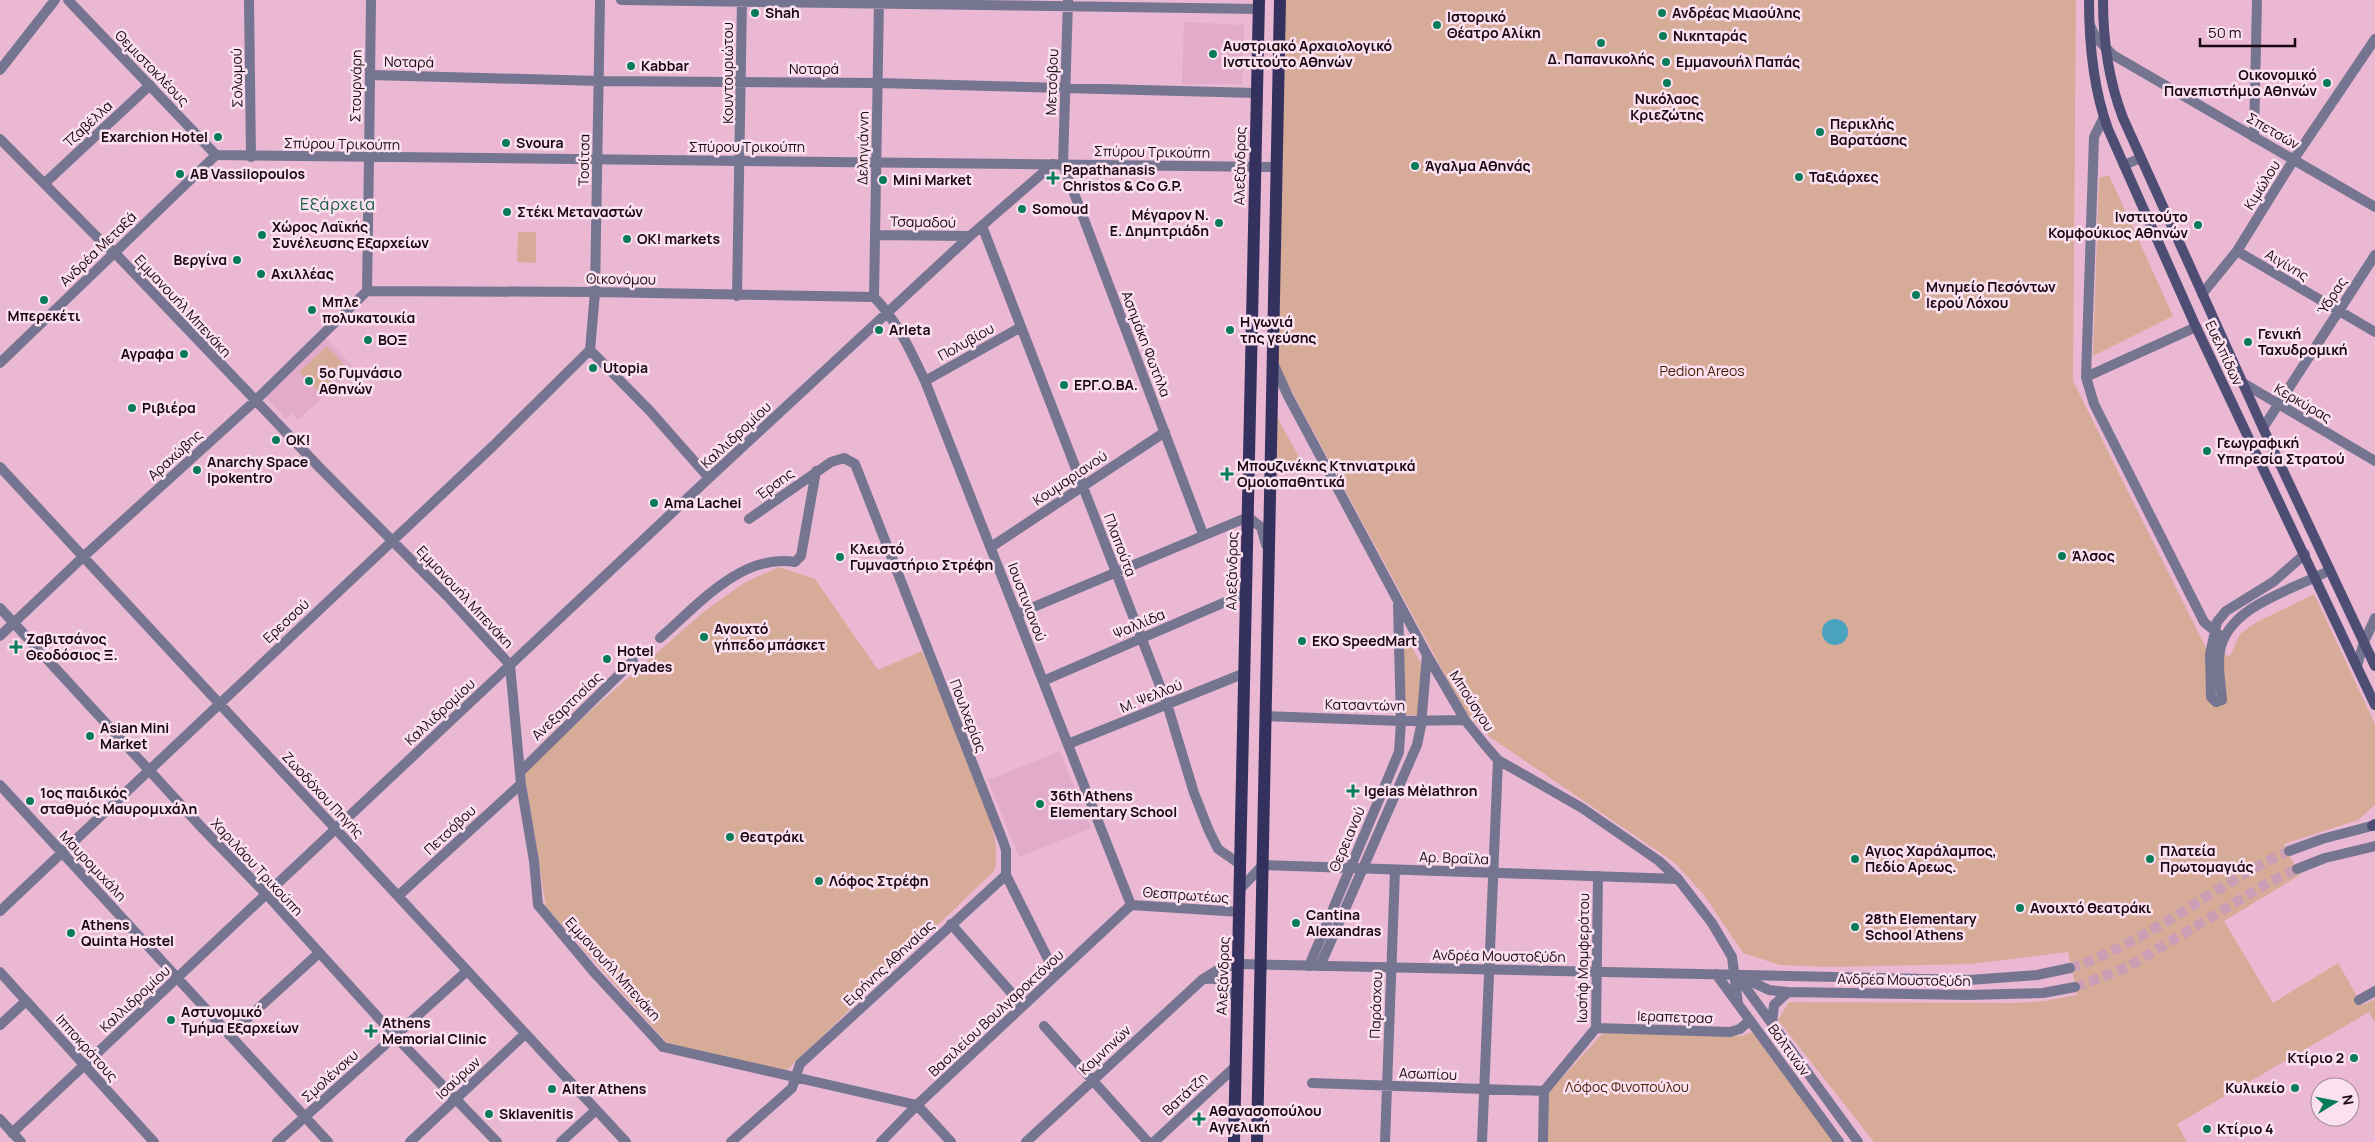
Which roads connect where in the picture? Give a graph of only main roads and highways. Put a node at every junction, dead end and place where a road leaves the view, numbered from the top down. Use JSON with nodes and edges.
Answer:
{"nodes":[{"id":1,"x":1280,"y":0,"type":"edge"},
{"id":2,"x":2090,"y":0,"type":"edge"},
{"id":3,"x":2103,"y":0,"type":"edge"},
{"id":4,"x":1259,"y":5,"type":"edge"},
{"id":5,"x":2375,"y":666,"type":"edge"},
{"id":6,"x":2375,"y":705,"type":"edge"},
{"id":7,"x":1234,"y":1142,"type":"edge"},
{"id":8,"x":1256,"y":1142,"type":"edge"}],
"edges":[{"from":1,"to":8,"type":"main road"},
{"from":2,"to":6,"type":"main road","name":"Ευελπίδων"},
{"from":3,"to":5,"type":"main road","name":"Ευελπίδων"},
{"from":4,"to":7,"type":"main road","name":"Αλεξάνδρας"}]}
